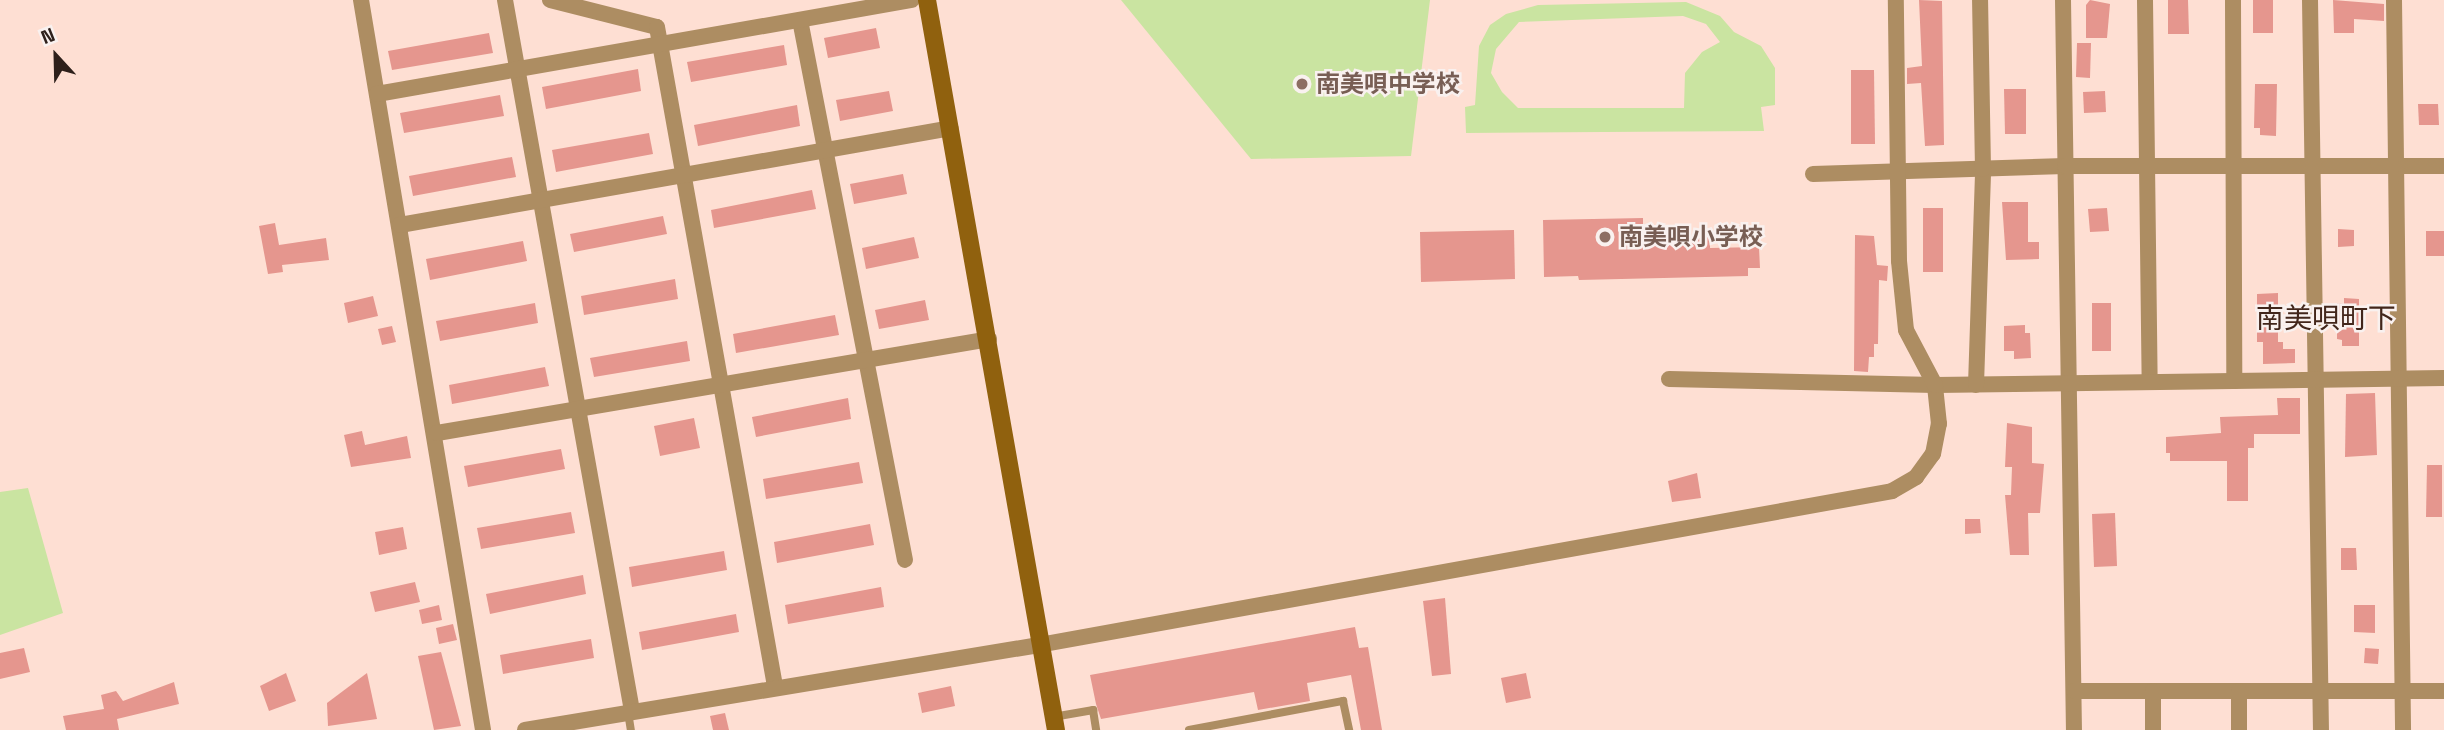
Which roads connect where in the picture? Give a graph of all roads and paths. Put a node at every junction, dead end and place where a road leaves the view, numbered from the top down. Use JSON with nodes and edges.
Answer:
{"nodes":[{"id":1,"x":360,"y":0,"type":"edge"},
{"id":2,"x":505,"y":0,"type":"edge"},
{"id":3,"x":550,"y":0,"type":"edge"},
{"id":4,"x":912,"y":0,"type":"edge"},
{"id":5,"x":927,"y":0,"type":"edge"},
{"id":6,"x":1896,"y":0,"type":"edge"},
{"id":7,"x":1980,"y":0,"type":"edge"},
{"id":8,"x":2063,"y":0,"type":"edge"},
{"id":9,"x":2145,"y":0,"type":"edge"},
{"id":10,"x":2232,"y":0,"type":"edge"},
{"id":11,"x":2310,"y":0,"type":"edge"},
{"id":12,"x":2394,"y":0,"type":"edge"},
{"id":13,"x":800,"y":20,"type":"junction"},
{"id":14,"x":660,"y":44,"type":"junction"},
{"id":15,"x":516,"y":70,"type":"junction"},
{"id":16,"x":377,"y":94,"type":"junction"},
{"id":17,"x":950,"y":128,"type":"junction"},
{"id":18,"x":825,"y":151,"type":"junction"},
{"id":19,"x":2066,"y":166,"type":"junction"},
{"id":20,"x":2148,"y":166,"type":"junction"},
{"id":21,"x":2396,"y":166,"type":"junction"},
{"id":22,"x":2444,"y":166,"type":"edge"},
{"id":23,"x":2235,"y":167,"type":"junction"},
{"id":24,"x":2312,"y":167,"type":"junction"},
{"id":25,"x":1983,"y":169,"type":"junction"},
{"id":26,"x":1898,"y":171,"type":"junction"},
{"id":27,"x":1814,"y":174,"type":"dead end"},
{"id":28,"x":685,"y":177,"type":"junction"},
{"id":29,"x":542,"y":201,"type":"junction"},
{"id":30,"x":400,"y":225,"type":"junction"},
{"id":31,"x":989,"y":339,"type":"junction"},
{"id":32,"x":863,"y":361,"type":"junction"},
{"id":33,"x":2444,"y":378,"type":"edge"},
{"id":34,"x":1669,"y":379,"type":"dead end"},
{"id":35,"x":2316,"y":379,"type":"junction"},
{"id":36,"x":2400,"y":379,"type":"junction"},
{"id":37,"x":2234,"y":381,"type":"junction"},
{"id":38,"x":2150,"y":382,"type":"junction"},
{"id":39,"x":2066,"y":384,"type":"junction"},
{"id":40,"x":723,"y":385,"type":"junction"},
{"id":41,"x":1935,"y":385,"type":"junction"},
{"id":42,"x":1976,"y":385,"type":"junction"},
{"id":43,"x":579,"y":409,"type":"junction"},
{"id":44,"x":437,"y":433,"type":"junction"},
{"id":45,"x":905,"y":560,"type":"dead end"},
{"id":46,"x":1039,"y":645,"type":"junction"},
{"id":47,"x":775,"y":686,"type":"junction"},
{"id":48,"x":2074,"y":691,"type":"junction"},
{"id":49,"x":2153,"y":691,"type":"junction"},
{"id":50,"x":2239,"y":691,"type":"junction"},
{"id":51,"x":2320,"y":691,"type":"junction"},
{"id":52,"x":2403,"y":691,"type":"junction"},
{"id":53,"x":2444,"y":691,"type":"edge"},
{"id":54,"x":630,"y":711,"type":"junction"},
{"id":55,"x":1055,"y":724,"type":"edge"},
{"id":56,"x":483,"y":730,"type":"edge"},
{"id":57,"x":525,"y":730,"type":"edge"},
{"id":58,"x":631,"y":730,"type":"edge"},
{"id":59,"x":1096,"y":730,"type":"edge"},
{"id":60,"x":1189,"y":730,"type":"edge"},
{"id":61,"x":1349,"y":730,"type":"edge"},
{"id":62,"x":2074,"y":730,"type":"edge"},
{"id":63,"x":2153,"y":730,"type":"edge"},
{"id":64,"x":2239,"y":730,"type":"edge"},
{"id":65,"x":2321,"y":730,"type":"edge"},
{"id":66,"x":2403,"y":730,"type":"edge"}],
"edges":[{"from":1,"to":16,"type":"street"},
{"from":2,"to":15,"type":"street"},
{"from":3,"to":14,"type":"street"},
{"from":4,"to":13,"type":"street"},
{"from":5,"to":17,"type":"street"},
{"from":6,"to":26,"type":"street"},
{"from":7,"to":25,"type":"street"},
{"from":8,"to":19,"type":"street"},
{"from":9,"to":20,"type":"street"},
{"from":10,"to":23,"type":"street"},
{"from":11,"to":24,"type":"street"},
{"from":12,"to":21,"type":"street"},
{"from":13,"to":14,"type":"street"},
{"from":13,"to":18,"type":"street"},
{"from":14,"to":15,"type":"street"},
{"from":14,"to":28,"type":"street"},
{"from":15,"to":16,"type":"street"},
{"from":15,"to":29,"type":"street"},
{"from":16,"to":30,"type":"street"},
{"from":17,"to":18,"type":"street"},
{"from":17,"to":31,"type":"street"},
{"from":18,"to":28,"type":"street"},
{"from":18,"to":32,"type":"street"},
{"from":19,"to":20,"type":"street"},
{"from":19,"to":25,"type":"street"},
{"from":19,"to":39,"type":"street"},
{"from":20,"to":23,"type":"street"},
{"from":20,"to":38,"type":"street"},
{"from":21,"to":22,"type":"street"},
{"from":21,"to":24,"type":"street"},
{"from":21,"to":36,"type":"street"},
{"from":23,"to":24,"type":"street"},
{"from":23,"to":37,"type":"street"},
{"from":24,"to":35,"type":"street"},
{"from":25,"to":26,"type":"street"},
{"from":25,"to":42,"type":"street"},
{"from":26,"to":27,"type":"street"},
{"from":26,"to":41,"type":"street"},
{"from":28,"to":29,"type":"street"},
{"from":28,"to":40,"type":"street"},
{"from":29,"to":30,"type":"street"},
{"from":29,"to":43,"type":"street"},
{"from":30,"to":44,"type":"street"},
{"from":31,"to":32,"type":"street"},
{"from":31,"to":46,"type":"street"},
{"from":32,"to":40,"type":"street"},
{"from":32,"to":45,"type":"street"},
{"from":33,"to":36,"type":"street"},
{"from":34,"to":41,"type":"street"},
{"from":35,"to":36,"type":"street"},
{"from":35,"to":37,"type":"street"},
{"from":35,"to":51,"type":"street"},
{"from":36,"to":52,"type":"street"},
{"from":37,"to":38,"type":"street"},
{"from":38,"to":39,"type":"street"},
{"from":39,"to":42,"type":"street"},
{"from":39,"to":48,"type":"street"},
{"from":40,"to":43,"type":"street"},
{"from":40,"to":47,"type":"street"},
{"from":41,"to":42,"type":"street"},
{"from":41,"to":46,"type":"street"},
{"from":43,"to":44,"type":"street"},
{"from":43,"to":54,"type":"street"},
{"from":44,"to":56,"type":"street"},
{"from":46,"to":47,"type":"street"},
{"from":46,"to":55,"type":"street"},
{"from":47,"to":54,"type":"street"},
{"from":48,"to":49,"type":"street"},
{"from":48,"to":62,"type":"street"},
{"from":49,"to":50,"type":"street"},
{"from":49,"to":63,"type":"street"},
{"from":50,"to":51,"type":"street"},
{"from":50,"to":64,"type":"street"},
{"from":51,"to":52,"type":"street"},
{"from":51,"to":65,"type":"street"},
{"from":52,"to":53,"type":"street"},
{"from":52,"to":66,"type":"street"},
{"from":54,"to":57,"type":"street"},
{"from":54,"to":58,"type":"lane"},
{"from":55,"to":59,"type":"lane"},
{"from":60,"to":61,"type":"lane"}]}
